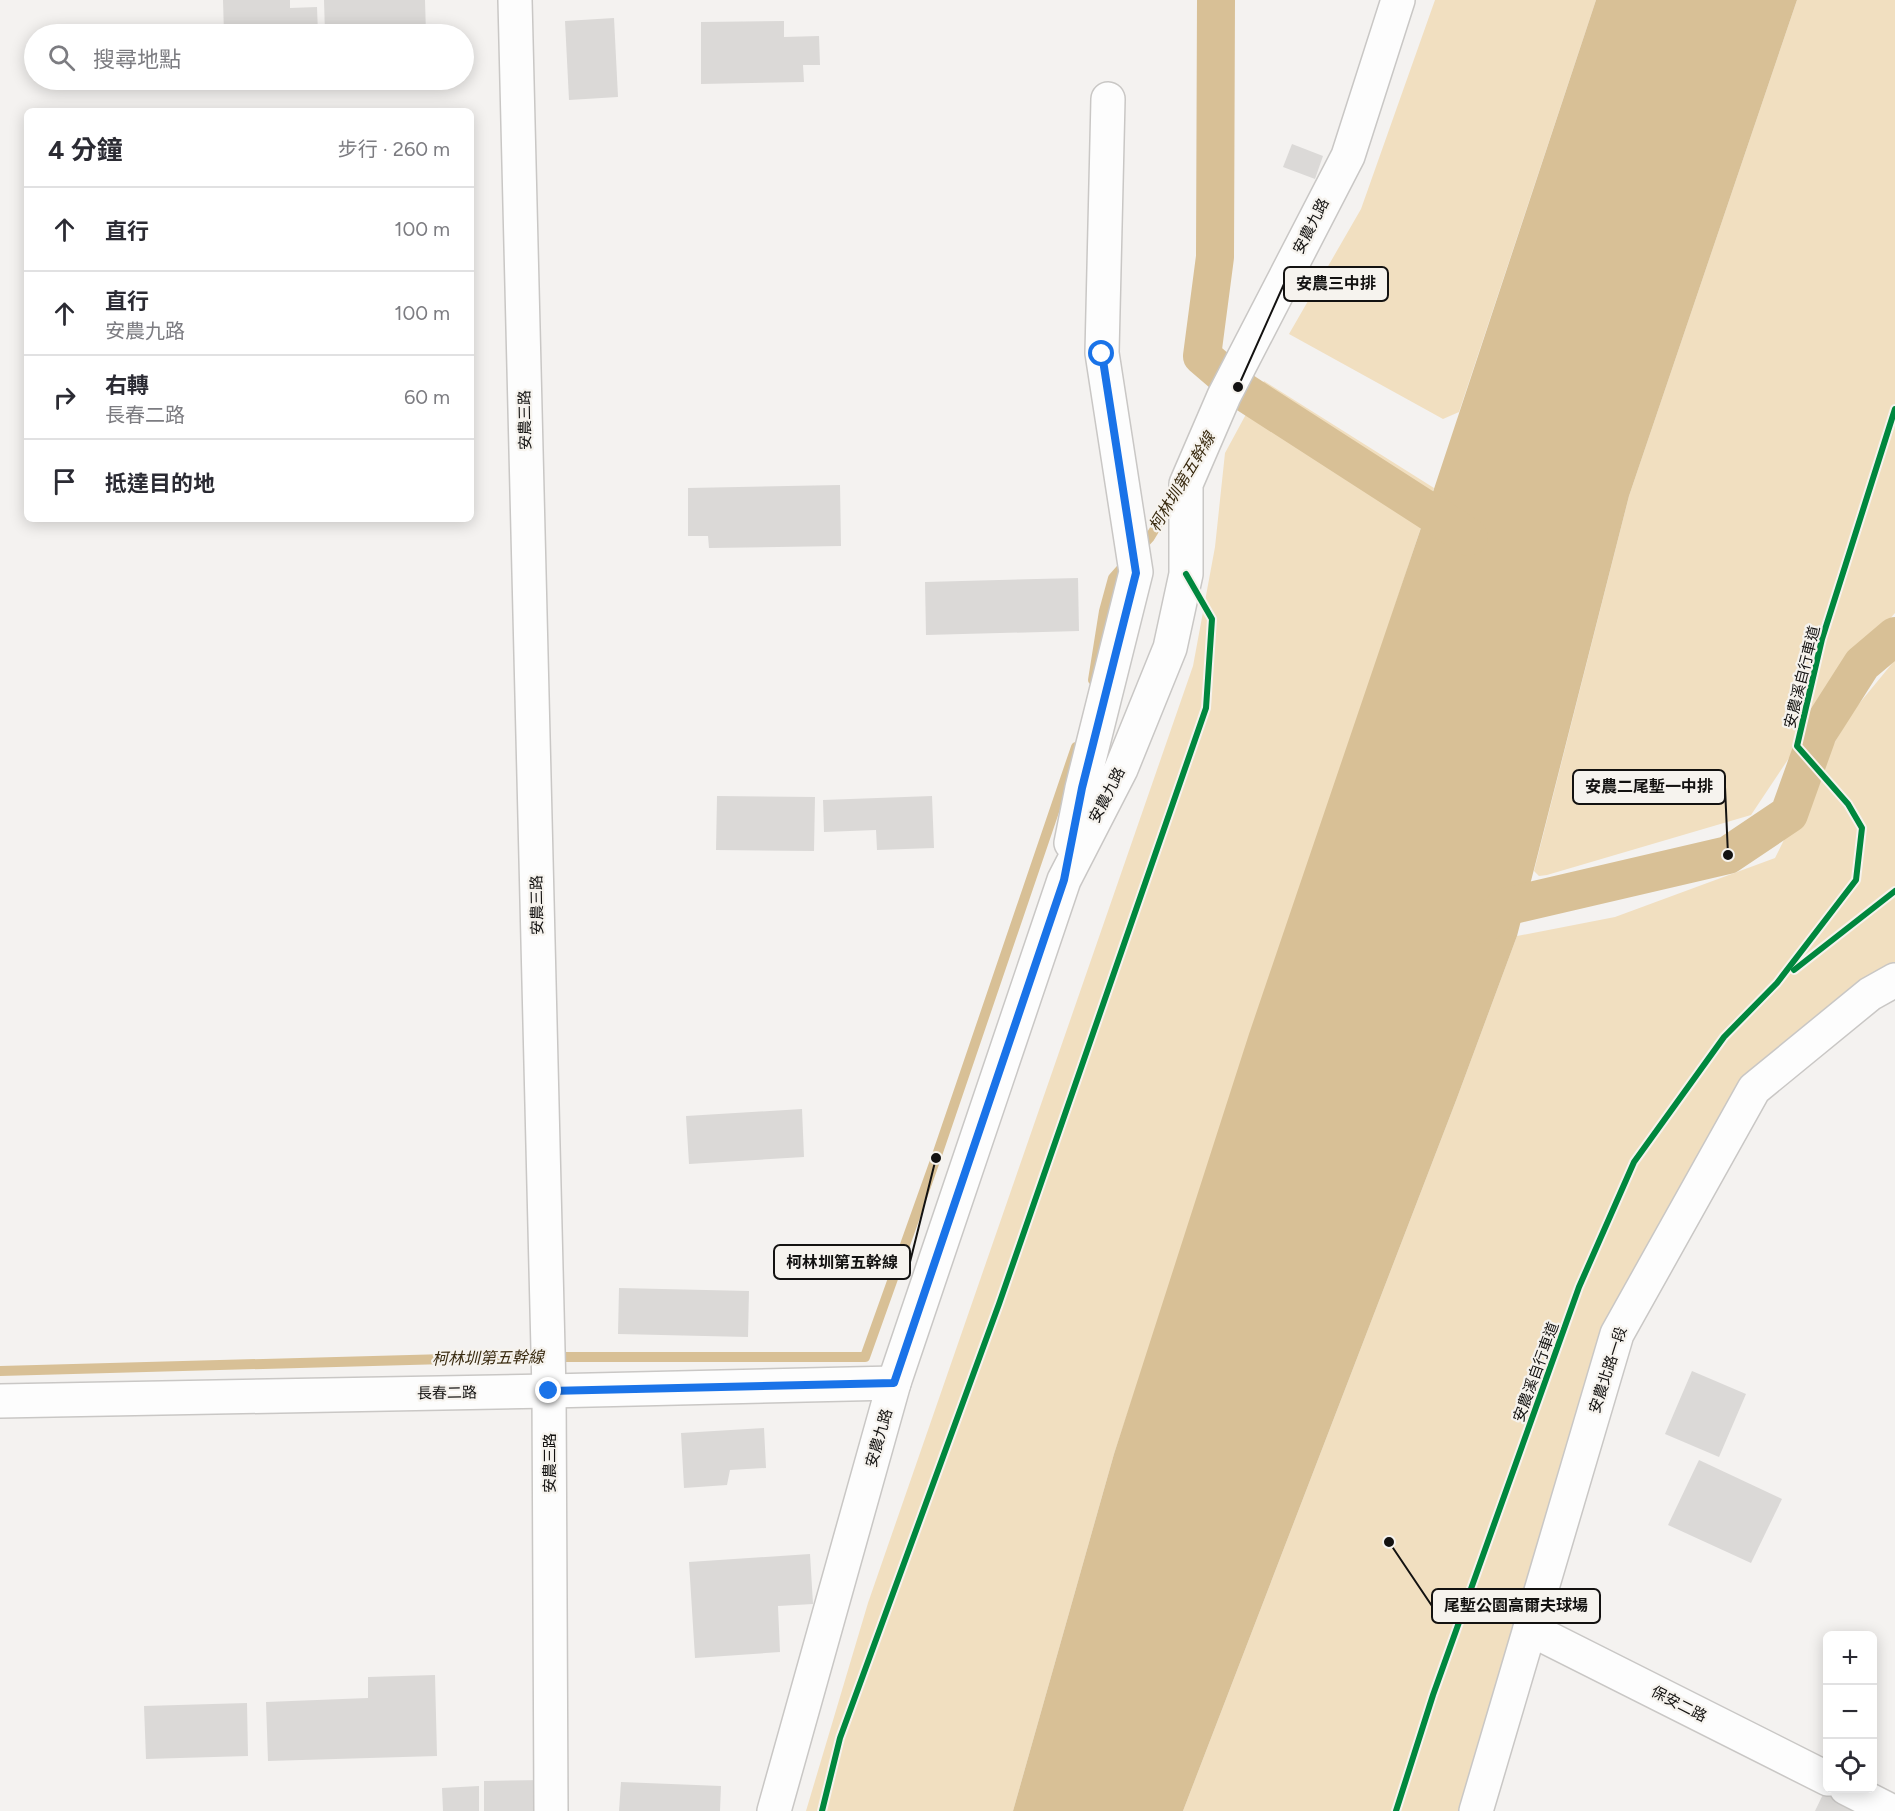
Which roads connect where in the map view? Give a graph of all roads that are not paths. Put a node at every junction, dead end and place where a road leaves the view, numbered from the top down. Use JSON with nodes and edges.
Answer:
{"nodes":[{"id":1,"x":515,"y":0,"type":"edge"},
{"id":2,"x":1398,"y":0,"type":"edge"},
{"id":3,"x":1108,"y":99,"type":"dead end"},
{"id":4,"x":1064,"y":880,"type":"junction"},
{"id":5,"x":1895,"y":980,"type":"edge"},
{"id":6,"x":894,"y":1383,"type":"junction"},
{"id":7,"x":549,"y":1391,"type":"junction"},
{"id":8,"x":0,"y":1401,"type":"edge"},
{"id":9,"x":1530,"y":1629,"type":"junction"},
{"id":10,"x":1823,"y":1777,"type":"edge"},
{"id":11,"x":1856,"y":1793,"type":"edge"},
{"id":12,"x":551,"y":1811,"type":"edge"},
{"id":13,"x":774,"y":1811,"type":"edge"},
{"id":14,"x":1476,"y":1811,"type":"edge"},
{"id":15,"x":1891,"y":1811,"type":"edge"}],
"edges":[{"from":1,"to":7,"type":"street","name":"安農三路"},
{"from":2,"to":4,"type":"street","name":"安農九路"},
{"from":3,"to":4,"type":"street"},
{"from":4,"to":6,"type":"street","name":"安農九路"},
{"from":5,"to":9,"type":"street","name":"安農北路一段"},
{"from":6,"to":7,"type":"street","name":"長春二路"},
{"from":6,"to":13,"type":"street","name":"安農九路"},
{"from":7,"to":8,"type":"street","name":"長春二路"},
{"from":7,"to":12,"type":"street","name":"安農三路"},
{"from":9,"to":10,"type":"street","name":"保安二路"},
{"from":9,"to":14,"type":"street","name":"安農北路一段"},
{"from":11,"to":15,"type":"street"}]}
